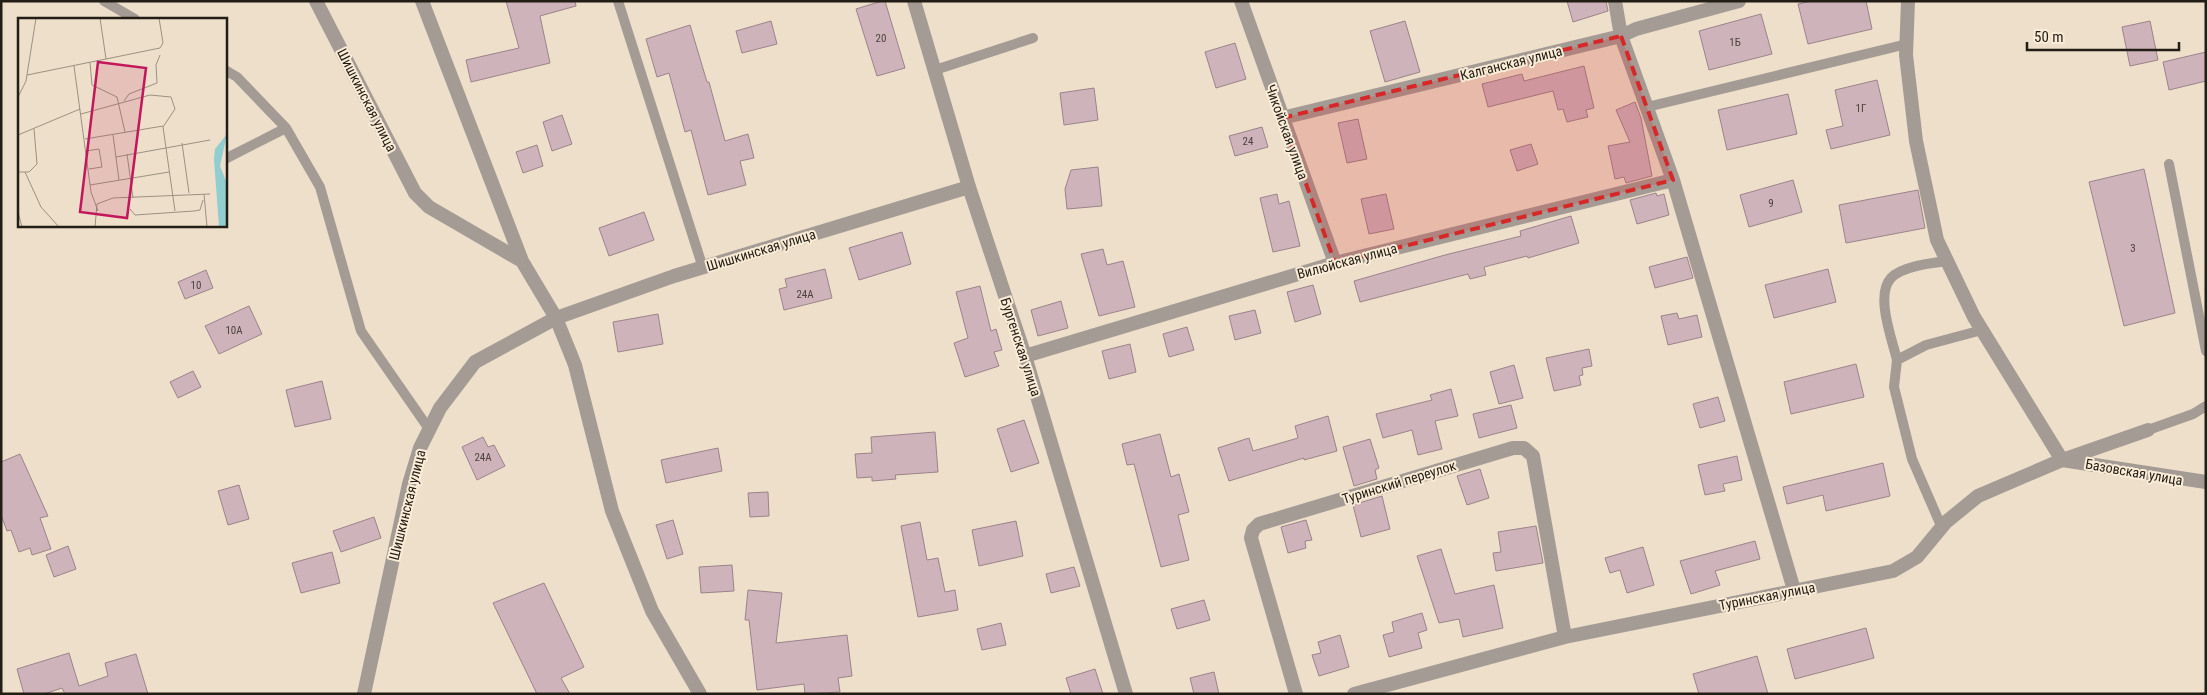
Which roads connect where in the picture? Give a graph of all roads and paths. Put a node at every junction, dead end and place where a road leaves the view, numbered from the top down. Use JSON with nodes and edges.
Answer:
{"nodes":[{"id":1,"x":104,"y":1,"type":"edge"},
{"id":2,"x":316,"y":1,"type":"edge"},
{"id":3,"x":422,"y":1,"type":"edge"},
{"id":4,"x":618,"y":1,"type":"edge"},
{"id":5,"x":914,"y":1,"type":"edge"},
{"id":6,"x":1241,"y":1,"type":"edge"},
{"id":7,"x":1615,"y":1,"type":"edge"},
{"id":8,"x":1739,"y":1,"type":"edge"},
{"id":9,"x":1908,"y":1,"type":"edge"},
{"id":10,"x":133,"y":18,"type":"edge"},
{"id":11,"x":1622,"y":36,"type":"junction"},
{"id":12,"x":1033,"y":38,"type":"dead end"},
{"id":13,"x":1907,"y":44,"type":"junction"},
{"id":14,"x":935,"y":70,"type":"junction"},
{"id":15,"x":226,"y":71,"type":"edge"},
{"id":16,"x":1647,"y":107,"type":"junction"},
{"id":17,"x":1282,"y":118,"type":"junction"},
{"id":18,"x":286,"y":128,"type":"junction"},
{"id":19,"x":226,"y":158,"type":"edge"},
{"id":20,"x":2169,"y":164,"type":"dead end"},
{"id":21,"x":1672,"y":180,"type":"junction"},
{"id":22,"x":969,"y":186,"type":"junction"},
{"id":23,"x":1947,"y":260,"type":"junction"},
{"id":24,"x":522,"y":261,"type":"junction"},
{"id":25,"x":1335,"y":263,"type":"junction"},
{"id":26,"x":703,"y":268,"type":"junction"},
{"id":27,"x":556,"y":318,"type":"junction"},
{"id":28,"x":1982,"y":330,"type":"junction"},
{"id":29,"x":2206,"y":351,"type":"edge"},
{"id":30,"x":1025,"y":356,"type":"junction"},
{"id":31,"x":1897,"y":360,"type":"junction"},
{"id":32,"x":2206,"y":406,"type":"edge"},
{"id":33,"x":429,"y":429,"type":"junction"},
{"id":34,"x":2148,"y":430,"type":"joint"},
{"id":35,"x":2062,"y":460,"type":"junction"},
{"id":36,"x":2206,"y":482,"type":"edge"},
{"id":37,"x":1942,"y":528,"type":"junction"},
{"id":38,"x":1794,"y":590,"type":"junction"},
{"id":39,"x":1565,"y":637,"type":"junction"},
{"id":40,"x":364,"y":694,"type":"edge"},
{"id":41,"x":700,"y":694,"type":"edge"},
{"id":42,"x":1126,"y":694,"type":"edge"},
{"id":43,"x":1296,"y":694,"type":"edge"},
{"id":44,"x":1354,"y":694,"type":"edge"}],
"edges":[{"from":1,"to":10,"type":"lane"},
{"from":2,"to":24,"type":"street","name":"Шишкинская улица"},
{"from":3,"to":24,"type":"street","name":"Шишкинская улица"},
{"from":4,"to":26,"type":"lane"},
{"from":5,"to":14,"type":"street","name":"Бургенская улица"},
{"from":6,"to":17,"type":"street","name":"Чикойская улица"},
{"from":7,"to":11,"type":"street"},
{"from":8,"to":11,"type":"street","name":"Калганская улица"},
{"from":9,"to":13,"type":"street"},
{"from":11,"to":16,"type":"street"},
{"from":11,"to":17,"type":"street","name":"Калганская улица"},
{"from":12,"to":14,"type":"lane"},
{"from":13,"to":16,"type":"lane"},
{"from":13,"to":23,"type":"street"},
{"from":14,"to":22,"type":"street","name":"Бургенская улица"},
{"from":15,"to":18,"type":"lane"},
{"from":16,"to":21,"type":"street"},
{"from":17,"to":25,"type":"street","name":"Чикойская улица"},
{"from":18,"to":19,"type":"lane"},
{"from":18,"to":33,"type":"lane"},
{"from":20,"to":29,"type":"lane"},
{"from":21,"to":25,"type":"street","name":"Вилюйская улица"},
{"from":21,"to":38,"type":"street"},
{"from":22,"to":26,"type":"street","name":"Шишкинская улица"},
{"from":22,"to":30,"type":"street","name":"Бургенская улица"},
{"from":23,"to":28,"type":"street"},
{"from":23,"to":31,"type":"lane"},
{"from":24,"to":27,"type":"street","name":"Шишкинская улица"},
{"from":25,"to":30,"type":"street","name":"Вилюйская улица"},
{"from":26,"to":27,"type":"street","name":"Шишкинская улица"},
{"from":27,"to":33,"type":"street","name":"Шишкинская улица"},
{"from":27,"to":41,"type":"street","name":"Шишкинская улица"},
{"from":28,"to":31,"type":"lane"},
{"from":28,"to":35,"type":"street"},
{"from":30,"to":42,"type":"street","name":"Бургенская улица"},
{"from":31,"to":37,"type":"lane"},
{"from":32,"to":34,"type":"lane"},
{"from":33,"to":40,"type":"street","name":"Шишкинская улица"},
{"from":34,"to":35,"type":"street","name":"Туринская улица"},
{"from":35,"to":36,"type":"street","name":"Базовская улица"},
{"from":35,"to":37,"type":"street","name":"Туринская улица"},
{"from":37,"to":38,"type":"street","name":"Туринская улица"},
{"from":38,"to":39,"type":"street","name":"Туринская улица"},
{"from":39,"to":43,"type":"street","name":"Туринский переулок"},
{"from":39,"to":44,"type":"street","name":"Туринская улица"}]}
